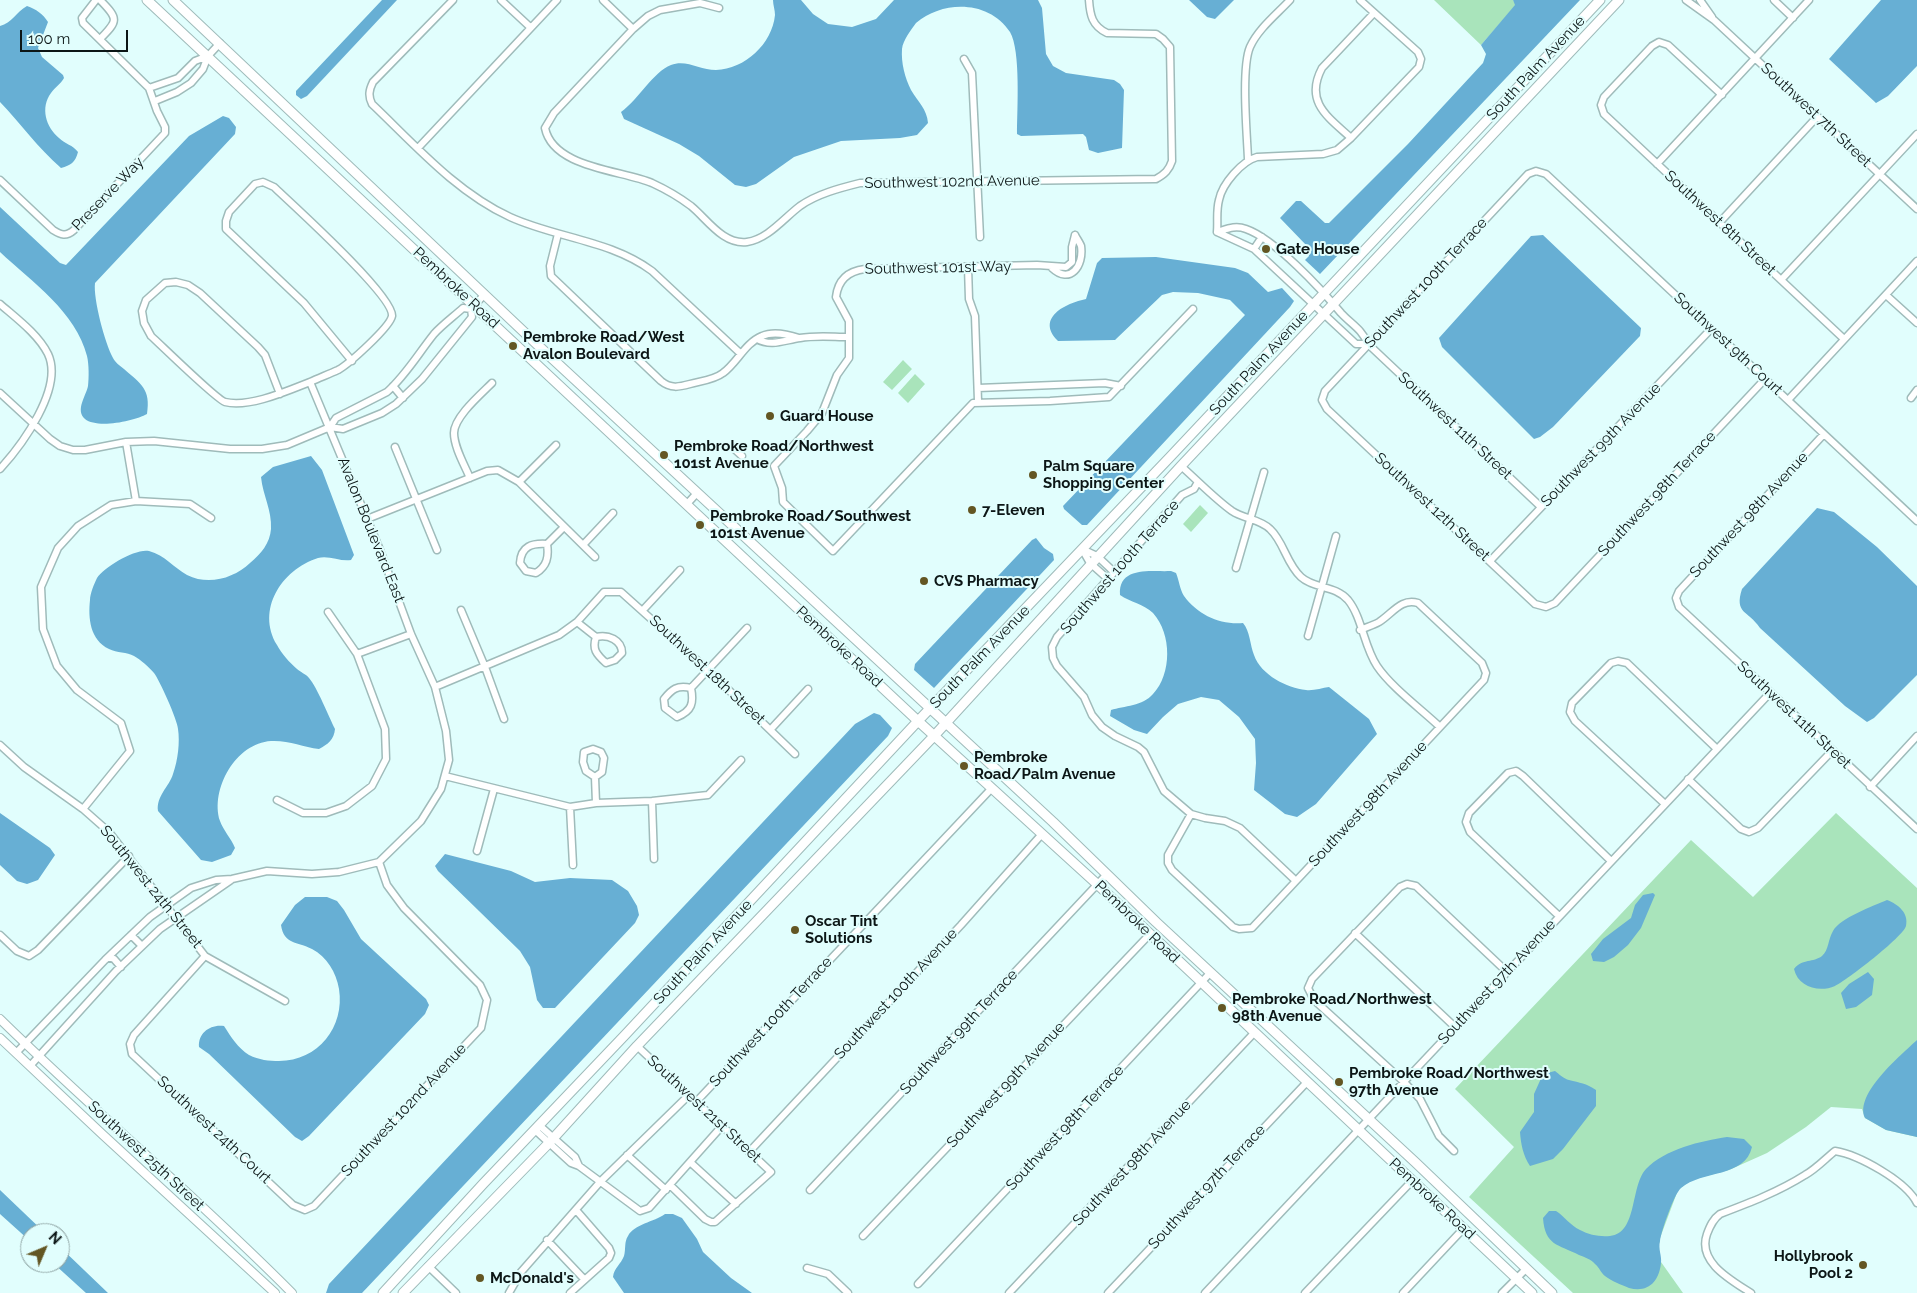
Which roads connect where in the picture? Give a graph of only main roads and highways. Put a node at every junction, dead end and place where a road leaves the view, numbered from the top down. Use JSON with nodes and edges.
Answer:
{"nodes":[{"id":1,"x":148,"y":0,"type":"edge"},
{"id":2,"x":173,"y":0,"type":"edge"},
{"id":3,"x":1600,"y":0,"type":"edge"},
{"id":4,"x":1619,"y":0,"type":"edge"},
{"id":5,"x":930,"y":710,"type":"junction"},
{"id":6,"x":918,"y":721,"type":"junction"},
{"id":7,"x":945,"y":724,"type":"junction"},
{"id":8,"x":934,"y":736,"type":"junction"},
{"id":9,"x":383,"y":1293,"type":"edge"},
{"id":10,"x":403,"y":1293,"type":"edge"},
{"id":11,"x":1532,"y":1293,"type":"edge"},
{"id":12,"x":1552,"y":1293,"type":"edge"}],
"edges":[{"from":1,"to":6,"type":"main road","name":"Pembroke Road"},
{"from":2,"to":5,"type":"main road","name":"Pembroke Road"},
{"from":3,"to":5,"type":"main road","name":"South Palm Avenue"},
{"from":4,"to":7,"type":"main road","name":"South Palm Avenue"},
{"from":5,"to":6,"type":"main road","name":"South Palm Avenue"},
{"from":5,"to":7,"type":"main road","name":"Pembroke Road"},
{"from":6,"to":8,"type":"main road","name":"Pembroke Road"},
{"from":6,"to":9,"type":"main road","name":"South Palm Avenue"},
{"from":7,"to":8,"type":"main road","name":"South Palm Avenue"},
{"from":7,"to":12,"type":"main road","name":"Pembroke Road"},
{"from":8,"to":10,"type":"main road","name":"South Palm Avenue"},
{"from":8,"to":11,"type":"main road","name":"Pembroke Road"}]}
